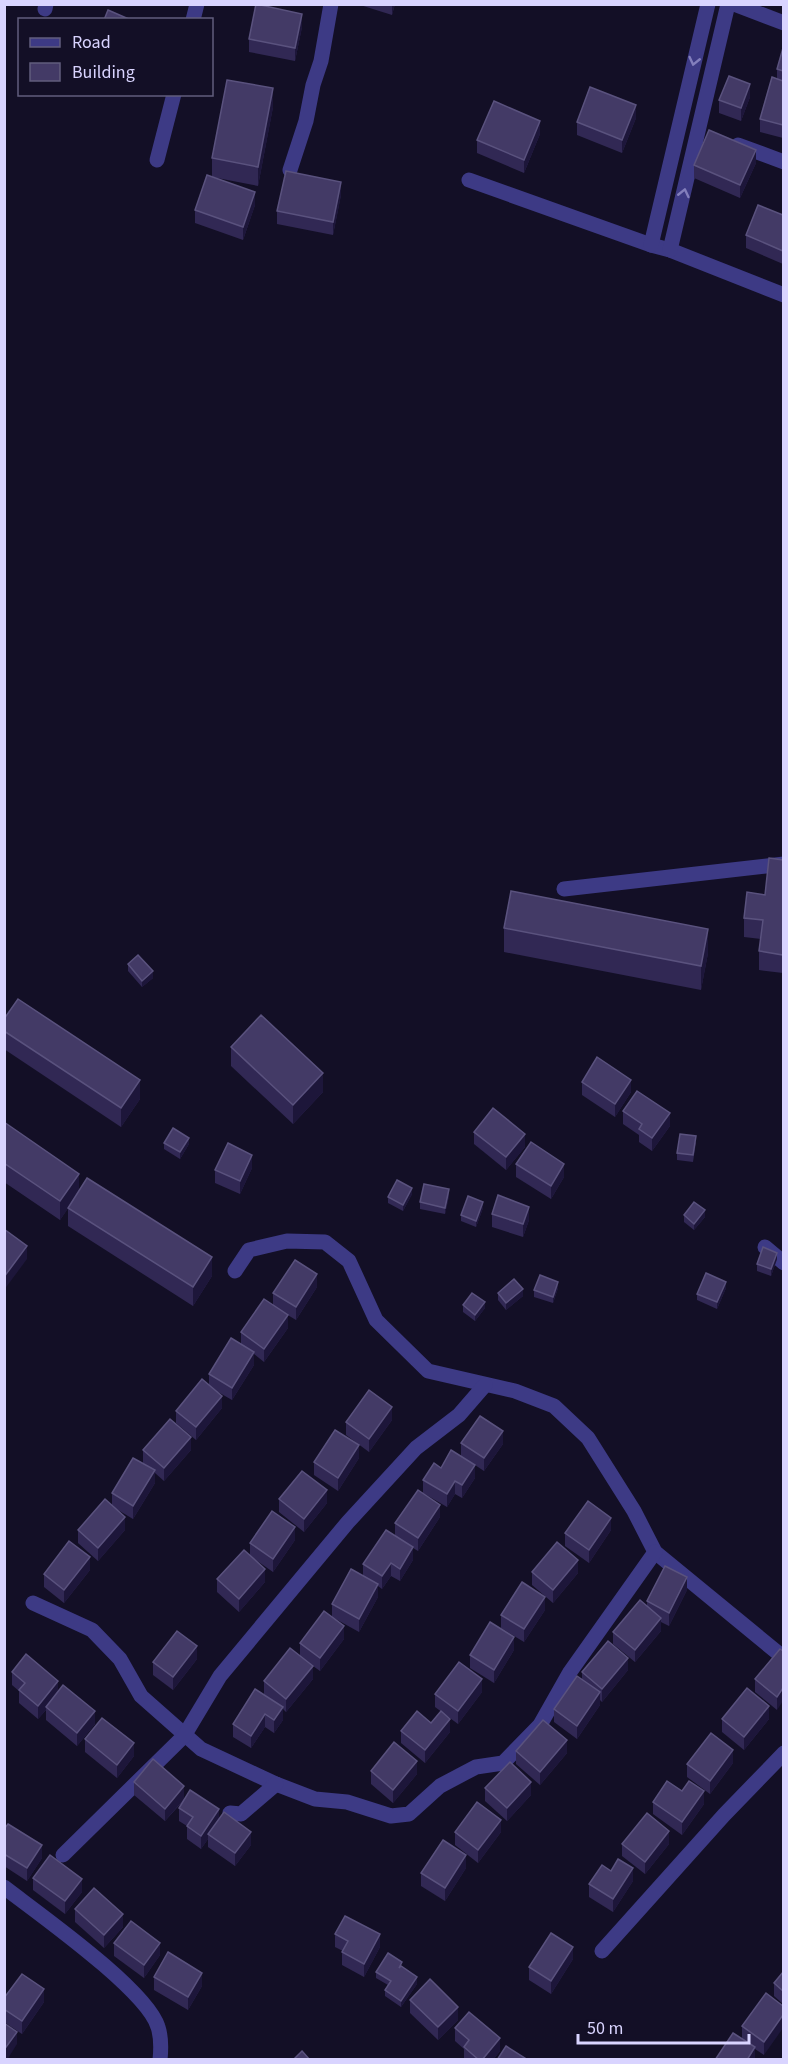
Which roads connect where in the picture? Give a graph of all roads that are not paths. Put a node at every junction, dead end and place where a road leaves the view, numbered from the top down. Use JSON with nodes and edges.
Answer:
{"nodes":[{"id":1,"x":331,"y":4,"type":"edge"},
{"id":2,"x":708,"y":4,"type":"edge"},
{"id":3,"x":728,"y":4,"type":"edge"},
{"id":4,"x":734,"y":4,"type":"edge"},
{"id":5,"x":783,"y":23,"type":"edge"},
{"id":6,"x":173,"y":96,"type":"edge"},
{"id":7,"x":709,"y":135,"type":"junction"},
{"id":8,"x":157,"y":160,"type":"dead end"},
{"id":9,"x":783,"y":162,"type":"edge"},
{"id":10,"x":290,"y":170,"type":"edge"},
{"id":11,"x":469,"y":180,"type":"dead end"},
{"id":12,"x":651,"y":245,"type":"junction"},
{"id":13,"x":670,"y":250,"type":"junction"},
{"id":14,"x":783,"y":295,"type":"edge"},
{"id":15,"x":783,"y":864,"type":"edge"},
{"id":16,"x":564,"y":888,"type":"dead end"},
{"id":17,"x":765,"y":1247,"type":"edge"},
{"id":18,"x":783,"y":1263,"type":"edge"},
{"id":19,"x":235,"y":1271,"type":"dead end"},
{"id":20,"x":485,"y":1385,"type":"junction"},
{"id":21,"x":655,"y":1552,"type":"junction"},
{"id":22,"x":33,"y":1602,"type":"dead end"},
{"id":23,"x":783,"y":1658,"type":"edge"},
{"id":24,"x":184,"y":1736,"type":"junction"},
{"id":25,"x":783,"y":1753,"type":"edge"},
{"id":26,"x":276,"y":1784,"type":"junction"},
{"id":27,"x":230,"y":1813,"type":"edge"},
{"id":28,"x":63,"y":1855,"type":"dead end"},
{"id":29,"x":4,"y":1887,"type":"edge"},
{"id":30,"x":602,"y":1951,"type":"dead end"},
{"id":31,"x":160,"y":2060,"type":"edge"}],
"edges":[{"from":1,"to":10,"type":"street"},
{"from":2,"to":12,"type":"street","one_way":true},
{"from":3,"to":7,"type":"street"},
{"from":4,"to":5,"type":"street"},
{"from":6,"to":8,"type":"street"},
{"from":7,"to":9,"type":"street"},
{"from":13,"to":7,"type":"street","one_way":true},
{"from":11,"to":12,"type":"street"},
{"from":12,"to":13,"type":"street"},
{"from":13,"to":14,"type":"street"},
{"from":15,"to":16,"type":"street"},
{"from":17,"to":18,"type":"street"},
{"from":19,"to":20,"type":"street"},
{"from":20,"to":21,"type":"street"},
{"from":20,"to":24,"type":"street"},
{"from":21,"to":23,"type":"street"},
{"from":21,"to":26,"type":"street"},
{"from":22,"to":24,"type":"street"},
{"from":24,"to":26,"type":"street"},
{"from":24,"to":28,"type":"street"},
{"from":25,"to":30,"type":"street"},
{"from":26,"to":27,"type":"street"},
{"from":29,"to":31,"type":"street"}]}
